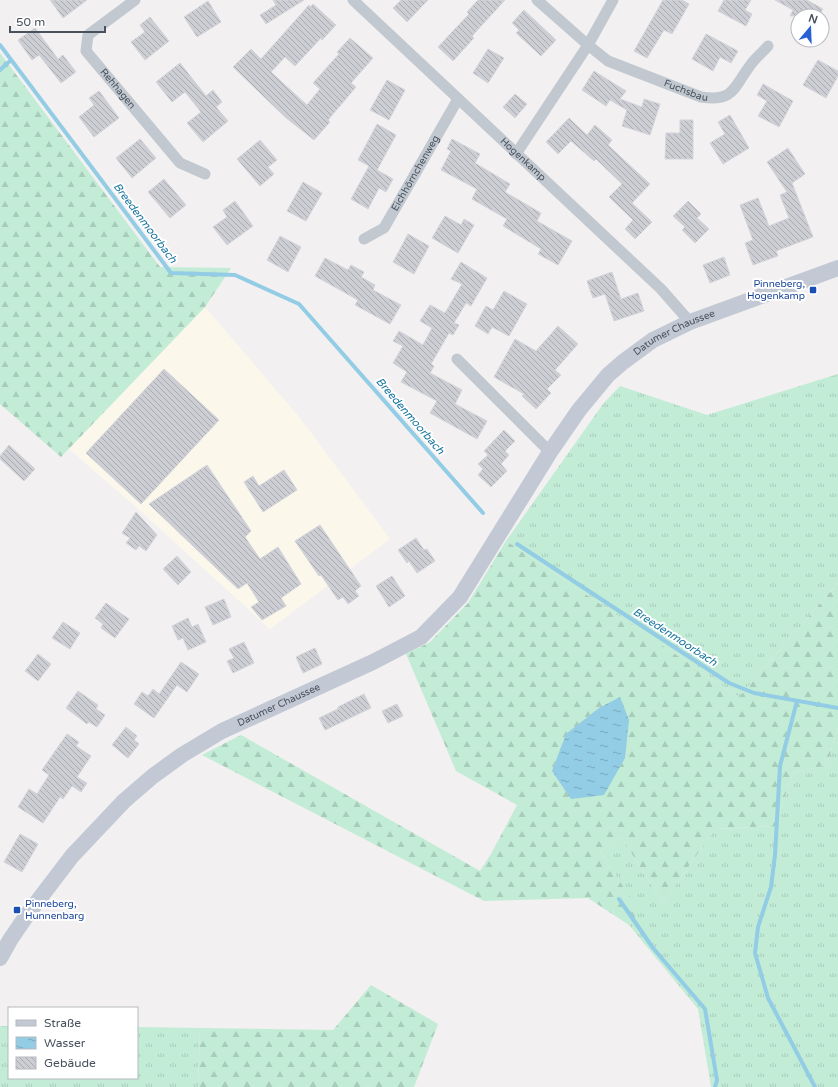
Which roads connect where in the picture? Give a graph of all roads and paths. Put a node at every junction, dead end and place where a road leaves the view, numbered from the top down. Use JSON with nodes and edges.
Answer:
{"nodes":[{"id":1,"x":136,"y":0,"type":"edge"},
{"id":2,"x":353,"y":0,"type":"edge"},
{"id":3,"x":537,"y":0,"type":"edge"},
{"id":4,"x":613,"y":0,"type":"edge"},
{"id":5,"x":588,"y":45,"type":"junction"},
{"id":6,"x":768,"y":46,"type":"dead end"},
{"id":7,"x":458,"y":99,"type":"junction"},
{"id":8,"x":516,"y":154,"type":"junction"},
{"id":9,"x":205,"y":174,"type":"dead end"},
{"id":10,"x":364,"y":239,"type":"dead end"},
{"id":11,"x":838,"y":268,"type":"edge"},
{"id":12,"x":690,"y":322,"type":"junction"},
{"id":13,"x":457,"y":359,"type":"dead end"},
{"id":14,"x":550,"y":452,"type":"junction"},
{"id":15,"x":0,"y":958,"type":"edge"}],
"edges":[{"from":1,"to":9,"type":"street","name":"Rehhagen"},
{"from":2,"to":7,"type":"street","name":"Hogenkamp"},
{"from":3,"to":5,"type":"street","name":"Fuchsbau"},
{"from":4,"to":5,"type":"street"},
{"from":5,"to":6,"type":"street","name":"Fuchsbau"},
{"from":5,"to":8,"type":"street"},
{"from":7,"to":8,"type":"street","name":"Hogenkamp"},
{"from":7,"to":10,"type":"street","name":"Eichhörnchenweg"},
{"from":8,"to":12,"type":"street","name":"Hogenkamp"},
{"from":11,"to":12,"type":"street","name":"Datumer Chaussee"},
{"from":12,"to":14,"type":"street","name":"Datumer Chaussee"},
{"from":13,"to":14,"type":"street"},
{"from":14,"to":15,"type":"street","name":"Datumer Chaussee"}]}
